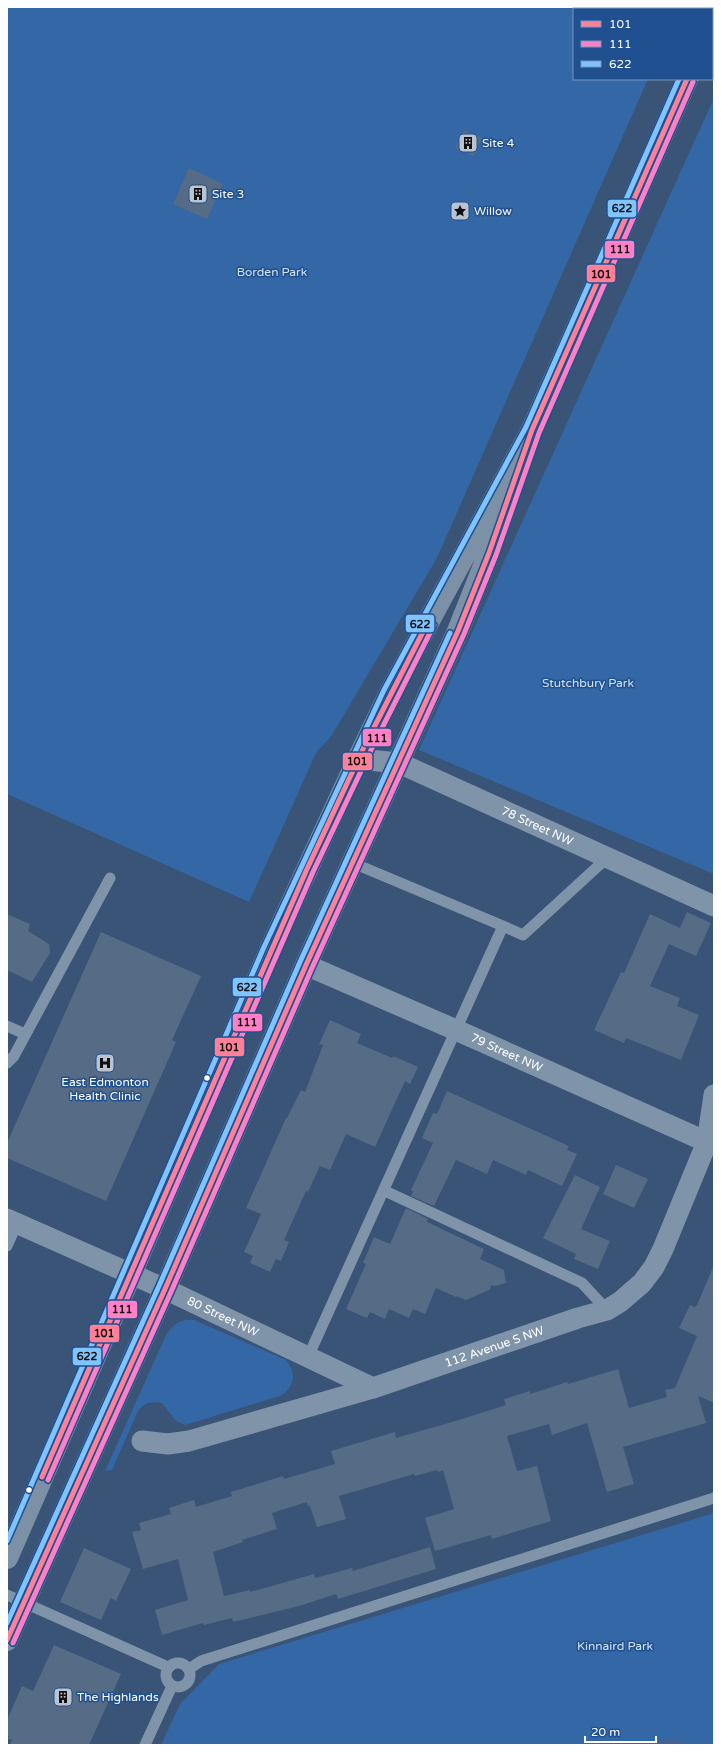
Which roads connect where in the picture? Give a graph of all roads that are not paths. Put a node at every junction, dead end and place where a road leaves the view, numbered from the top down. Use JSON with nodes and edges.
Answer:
{"nodes":[{"id":1,"x":686,"y":80,"type":"edge"},
{"id":2,"x":532,"y":430,"type":"junction"},
{"id":3,"x":358,"y":759,"type":"junction"},
{"id":4,"x":399,"y":763,"type":"junction"},
{"id":5,"x":608,"y":857,"type":"junction"},
{"id":6,"x":353,"y":863,"type":"junction"},
{"id":7,"x":110,"y":878,"type":"dead end"},
{"id":8,"x":714,"y":906,"type":"edge"},
{"id":9,"x":503,"y":926,"type":"junction"},
{"id":10,"x":306,"y":965,"type":"junction"},
{"id":11,"x":7,"y":1026,"type":"edge"},
{"id":12,"x":456,"y":1030,"type":"junction"},
{"id":13,"x":25,"y":1034,"type":"junction"},
{"id":14,"x":7,"y":1063,"type":"edge"},
{"id":15,"x":714,"y":1095,"type":"edge"},
{"id":16,"x":706,"y":1142,"type":"junction"},
{"id":17,"x":385,"y":1191,"type":"junction"},
{"id":18,"x":12,"y":1221,"type":"edge"},
{"id":19,"x":7,"y":1246,"type":"edge"},
{"id":20,"x":131,"y":1274,"type":"junction"},
{"id":21,"x":165,"y":1289,"type":"junction"},
{"id":22,"x":607,"y":1310,"type":"junction"},
{"id":23,"x":308,"y":1357,"type":"junction"},
{"id":24,"x":373,"y":1388,"type":"junction"},
{"id":25,"x":142,"y":1441,"type":"dead end"},
{"id":26,"x":714,"y":1498,"type":"edge"},
{"id":27,"x":7,"y":1558,"type":"edge"},
{"id":28,"x":15,"y":1599,"type":"edge"},
{"id":29,"x":7,"y":1640,"type":"edge"},
{"id":30,"x":168,"y":1667,"type":"junction"},
{"id":31,"x":189,"y":1669,"type":"junction"},
{"id":32,"x":172,"y":1686,"type":"junction"},
{"id":33,"x":145,"y":1745,"type":"edge"}],
"edges":[{"from":1,"to":2,"type":"main road"},
{"from":2,"to":3,"type":"main road"},
{"from":2,"to":4,"type":"main road"},
{"from":3,"to":4,"type":"street","name":"78 Street NW"},
{"from":3,"to":20,"type":"main road"},
{"from":4,"to":5,"type":"street","name":"78 Street NW"},
{"from":4,"to":6,"type":"main road"},
{"from":5,"to":8,"type":"street","name":"78 Street NW"},
{"from":5,"to":9,"type":"lane"},
{"from":6,"to":9,"type":"lane"},
{"from":6,"to":10,"type":"main road"},
{"from":7,"to":13,"type":"lane"},
{"from":9,"to":12,"type":"lane"},
{"from":10,"to":12,"type":"street","name":"79 Street NW"},
{"from":10,"to":21,"type":"main road"},
{"from":11,"to":13,"type":"lane"},
{"from":12,"to":16,"type":"street","name":"79 Street NW"},
{"from":12,"to":17,"type":"lane"},
{"from":13,"to":14,"type":"lane"},
{"from":15,"to":16,"type":"street","name":"112 Avenue S NW"},
{"from":16,"to":22,"type":"street","name":"112 Avenue S NW"},
{"from":17,"to":22,"type":"lane"},
{"from":17,"to":23,"type":"lane"},
{"from":18,"to":19,"type":"lane"},
{"from":18,"to":20,"type":"street","name":"80 Street NW"},
{"from":20,"to":21,"type":"street","name":"80 Street NW"},
{"from":20,"to":27,"type":"main road"},
{"from":21,"to":23,"type":"street","name":"80 Street NW"},
{"from":21,"to":28,"type":"main road"},
{"from":22,"to":24,"type":"street","name":"112 Avenue S NW"},
{"from":23,"to":24,"type":"street","name":"80 Street NW"},
{"from":24,"to":25,"type":"street","name":"112 Avenue S NW"},
{"from":26,"to":31,"type":"lane"},
{"from":28,"to":29,"type":"main road"},
{"from":28,"to":30,"type":"lane"},
{"from":30,"to":31,"type":"lane"},
{"from":30,"to":32,"type":"lane"},
{"from":31,"to":32,"type":"lane"},
{"from":32,"to":33,"type":"lane"}]}
